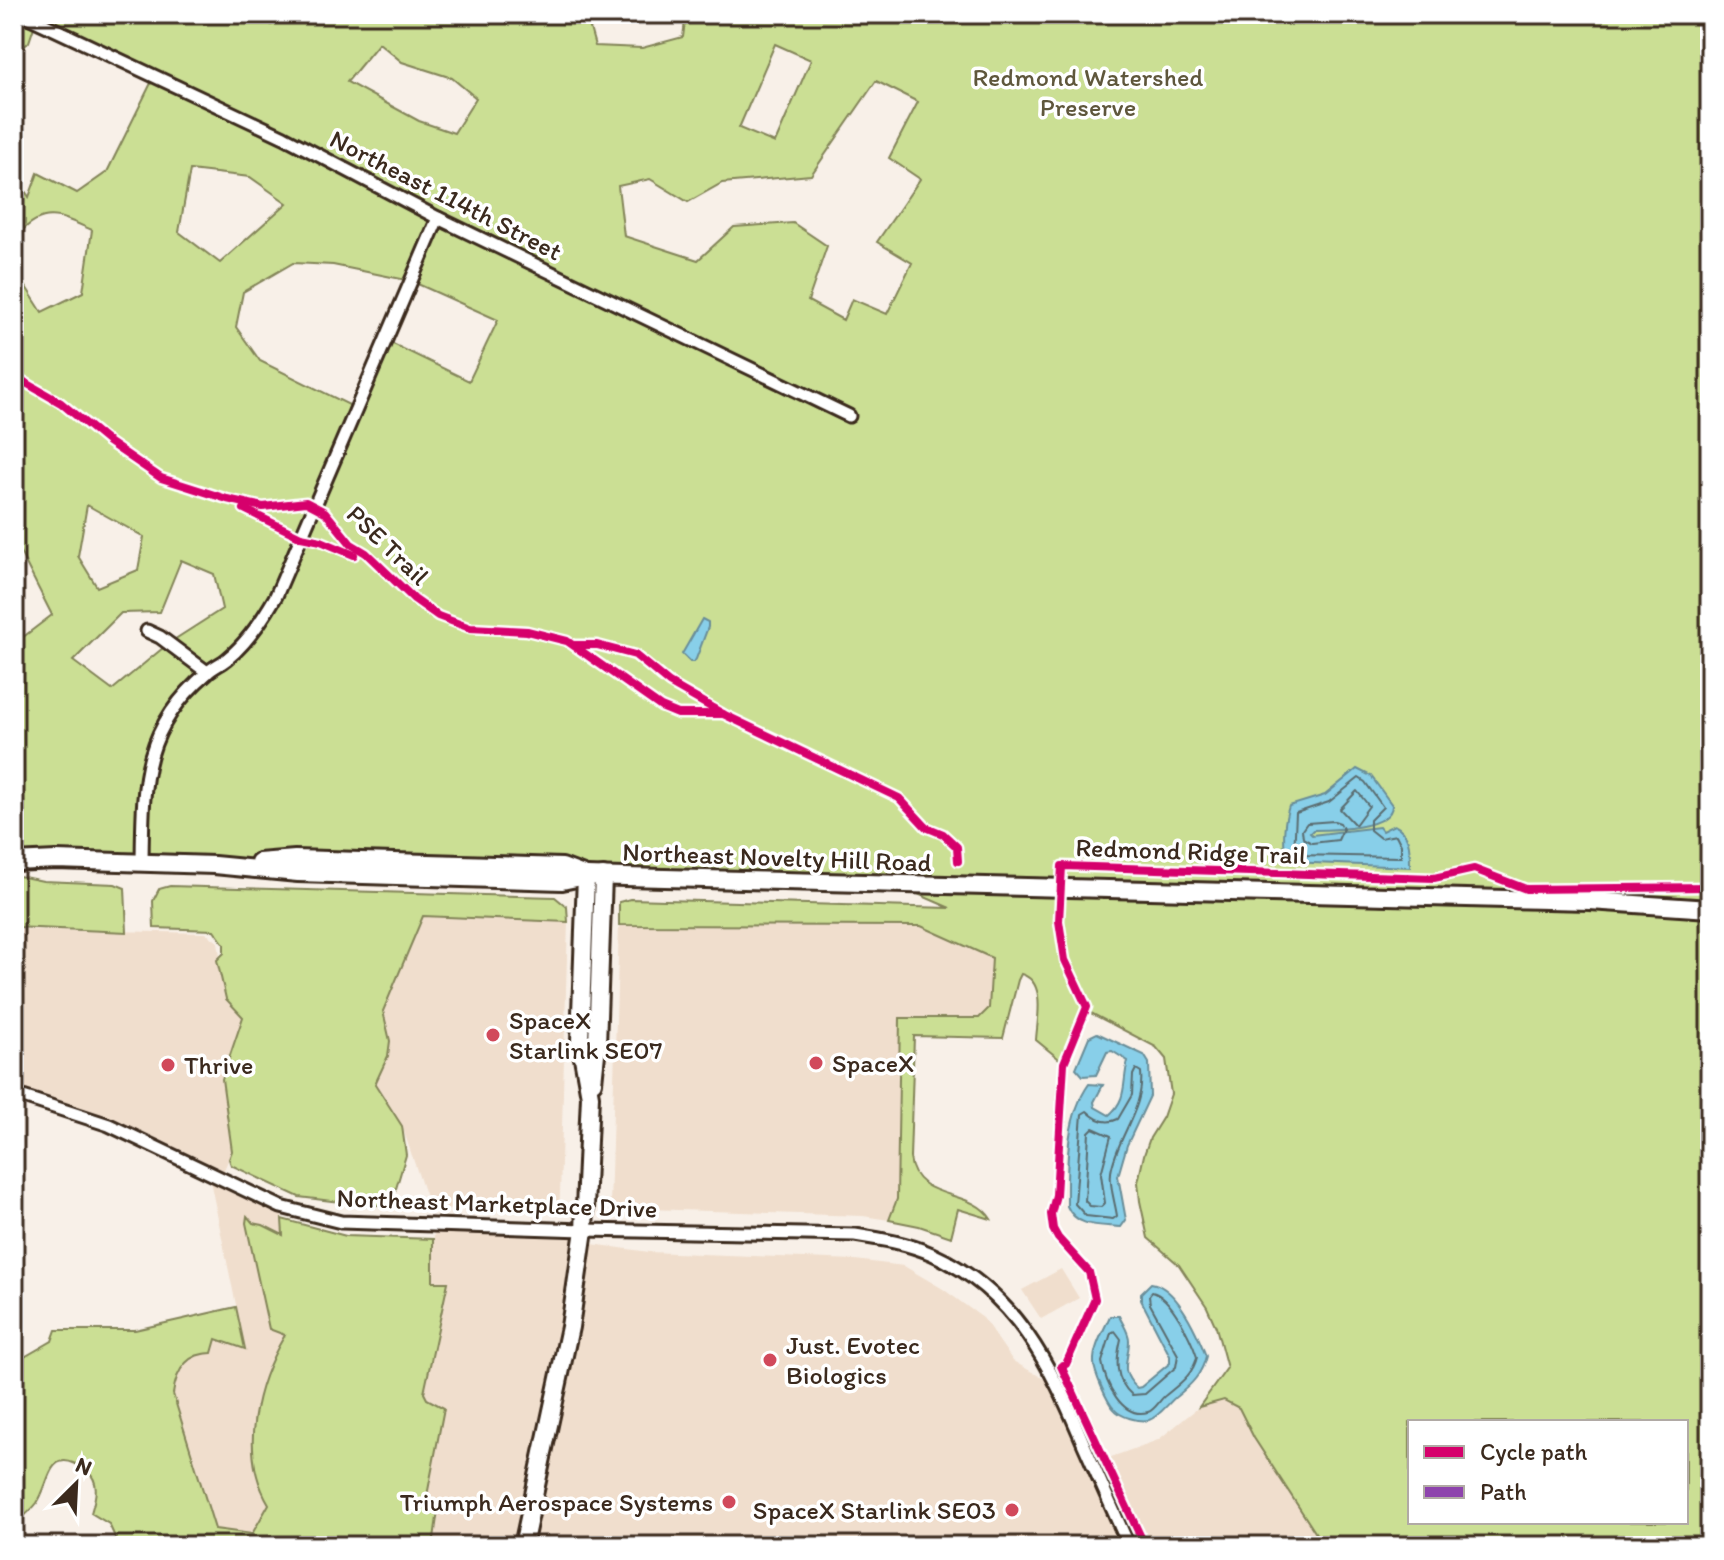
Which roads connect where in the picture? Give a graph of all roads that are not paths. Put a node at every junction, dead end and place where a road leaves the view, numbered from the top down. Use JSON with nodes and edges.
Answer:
{"nodes":[{"id":1,"x":22,"y":14,"type":"edge"},
{"id":2,"x":438,"y":218,"type":"junction"},
{"id":3,"x":849,"y":416,"type":"dead end"},
{"id":4,"x":147,"y":631,"type":"dead end"},
{"id":5,"x":207,"y":672,"type":"junction"},
{"id":6,"x":14,"y":851,"type":"edge"},
{"id":7,"x":56,"y":860,"type":"junction"},
{"id":8,"x":14,"y":862,"type":"edge"},
{"id":9,"x":142,"y":863,"type":"junction"},
{"id":10,"x":586,"y":876,"type":"junction"},
{"id":11,"x":603,"y":876,"type":"junction"},
{"id":12,"x":1710,"y":899,"type":"edge"},
{"id":13,"x":1590,"y":901,"type":"junction"},
{"id":14,"x":1710,"y":909,"type":"edge"},
{"id":15,"x":14,"y":1094,"type":"edge"},
{"id":16,"x":590,"y":1096,"type":"junction"},
{"id":17,"x":584,"y":1230,"type":"junction"},
{"id":18,"x":523,"y":1546,"type":"edge"},
{"id":19,"x":1129,"y":1546,"type":"edge"}],
"edges":[{"from":1,"to":2,"type":"street","name":"Northeast 114th Street"},
{"from":2,"to":3,"type":"street","name":"Northeast 114th Street"},
{"from":2,"to":5,"type":"street"},
{"from":4,"to":5,"type":"street"},
{"from":5,"to":9,"type":"street"},
{"from":6,"to":7,"type":"main road","name":"Northeast Novelty Hill Road"},
{"from":7,"to":8,"type":"main road","name":"Northeast Novelty Hill Road"},
{"from":7,"to":9,"type":"main road","name":"Northeast Novelty Hill Road"},
{"from":9,"to":10,"type":"main road","name":"Northeast Novelty Hill Road"},
{"from":10,"to":11,"type":"main road","name":"Northeast Novelty Hill Road"},
{"from":10,"to":16,"type":"main road"},
{"from":11,"to":13,"type":"main road","name":"Northeast Novelty Hill Road"},
{"from":11,"to":16,"type":"main road"},
{"from":12,"to":13,"type":"main road","name":"Northeast Novelty Hill Road"},
{"from":13,"to":14,"type":"main road","name":"Northeast Novelty Hill Road"},
{"from":15,"to":17,"type":"street","name":"Northeast Marketplace Drive"},
{"from":16,"to":17,"type":"main road"},
{"from":17,"to":18,"type":"main road"},
{"from":17,"to":19,"type":"street","name":"Northeast Marketplace Drive"}]}
